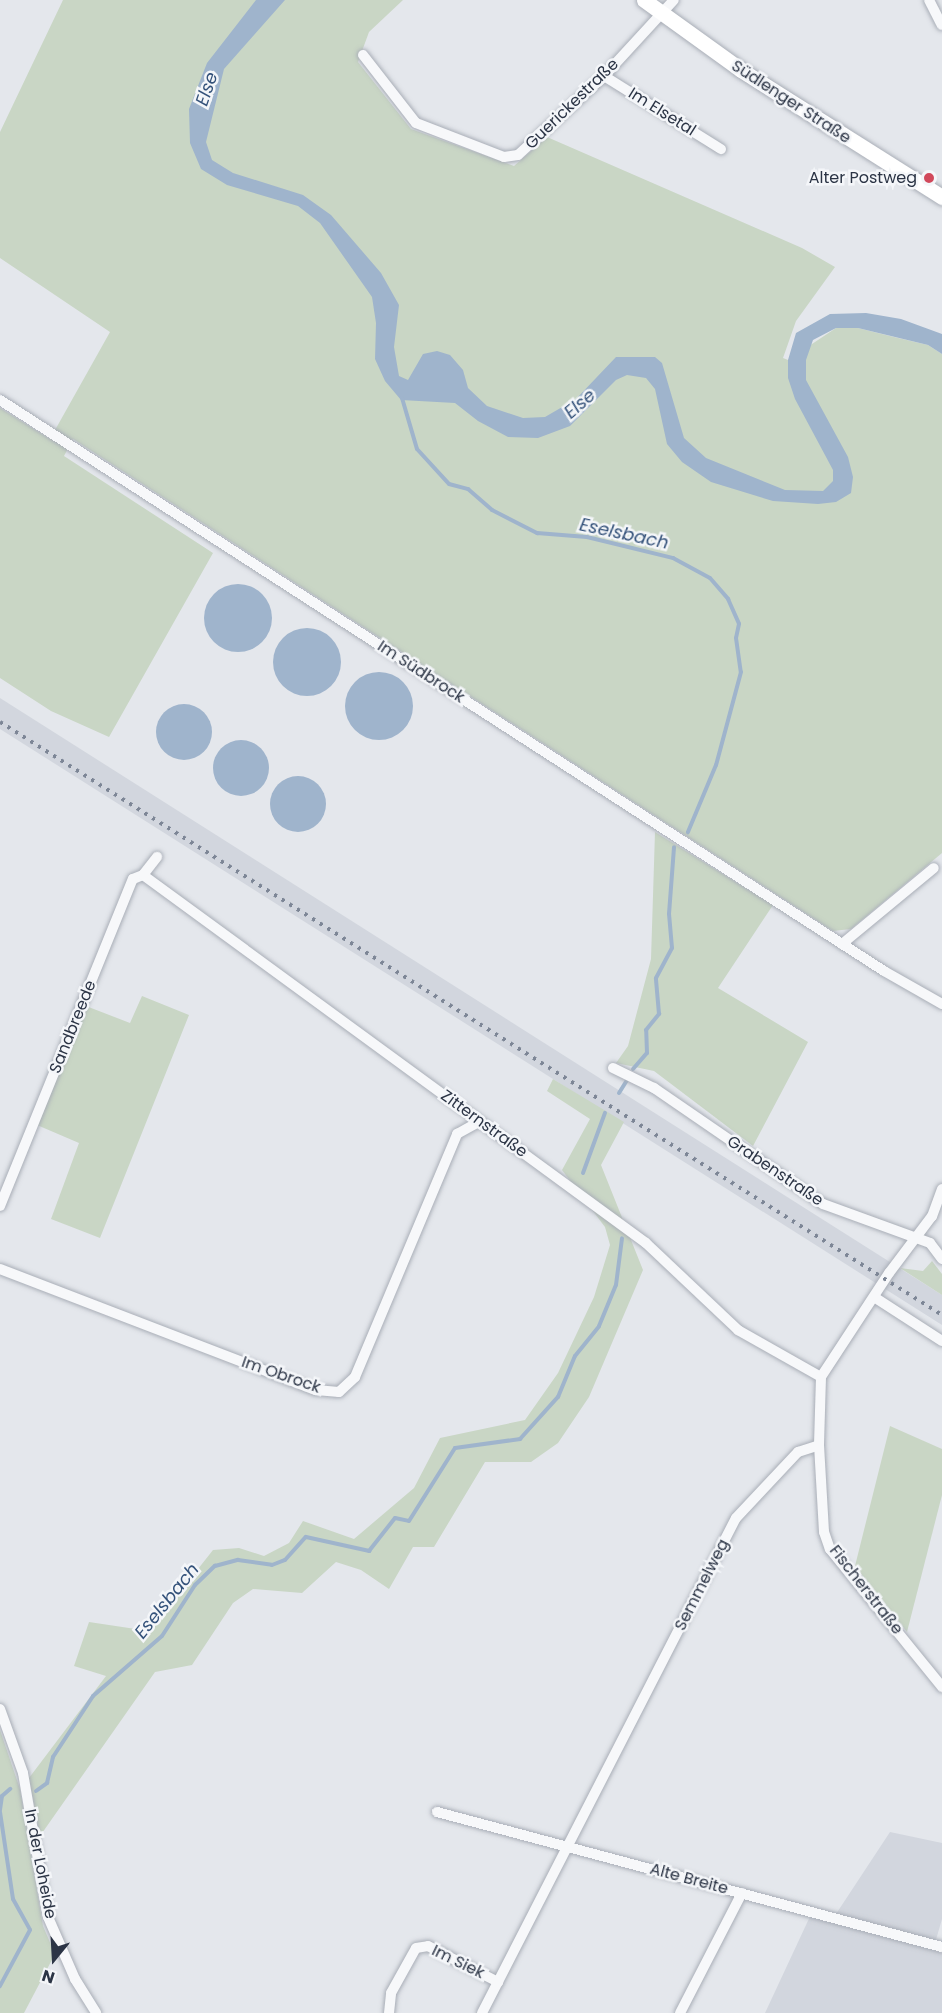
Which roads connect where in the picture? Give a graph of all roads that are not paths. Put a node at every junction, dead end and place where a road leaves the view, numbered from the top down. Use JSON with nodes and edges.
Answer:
{"nodes":[{"id":1,"x":644,"y":0,"type":"edge"},
{"id":2,"x":674,"y":0,"type":"edge"},
{"id":3,"x":934,"y":3,"type":"edge"},
{"id":4,"x":660,"y":13,"type":"junction"},
{"id":5,"x":942,"y":25,"type":"edge"},
{"id":6,"x":363,"y":55,"type":"dead end"},
{"id":7,"x":604,"y":75,"type":"junction"},
{"id":8,"x":721,"y":149,"type":"dead end"},
{"id":9,"x":942,"y":197,"type":"edge"},
{"id":10,"x":0,"y":400,"type":"edge"},
{"id":11,"x":157,"y":856,"type":"dead end"},
{"id":12,"x":934,"y":868,"type":"dead end"},
{"id":13,"x":143,"y":875,"type":"junction"},
{"id":14,"x":842,"y":944,"type":"junction"},
{"id":15,"x":942,"y":1004,"type":"edge"},
{"id":16,"x":613,"y":1068,"type":"dead end"},
{"id":17,"x":480,"y":1121,"type":"junction"},
{"id":18,"x":942,"y":1189,"type":"edge"},
{"id":19,"x":0,"y":1206,"type":"edge"},
{"id":20,"x":916,"y":1236,"type":"junction"},
{"id":21,"x":942,"y":1259,"type":"edge"},
{"id":22,"x":0,"y":1269,"type":"edge"},
{"id":23,"x":873,"y":1297,"type":"junction"},
{"id":24,"x":942,"y":1341,"type":"edge"},
{"id":25,"x":821,"y":1377,"type":"junction"},
{"id":26,"x":819,"y":1445,"type":"junction"},
{"id":27,"x":942,"y":1687,"type":"edge"},
{"id":28,"x":0,"y":1709,"type":"edge"},
{"id":29,"x":436,"y":1812,"type":"dead end"},
{"id":30,"x":566,"y":1847,"type":"junction"},
{"id":31,"x":742,"y":1893,"type":"junction"},
{"id":32,"x":942,"y":1947,"type":"edge"},
{"id":33,"x":498,"y":1982,"type":"junction"},
{"id":34,"x":96,"y":2013,"type":"edge"},
{"id":35,"x":389,"y":2013,"type":"edge"},
{"id":36,"x":482,"y":2013,"type":"edge"},
{"id":37,"x":680,"y":2013,"type":"edge"}],
"edges":[{"from":1,"to":4,"type":"main road","name":"Südlenger Straße"},
{"from":2,"to":4,"type":"street","name":"Guerickestraße"},
{"from":3,"to":5,"type":"street"},
{"from":4,"to":7,"type":"street","name":"Guerickestraße"},
{"from":4,"to":9,"type":"main road","name":"Südlenger Straße"},
{"from":6,"to":7,"type":"street","name":"Guerickestraße"},
{"from":7,"to":8,"type":"street","name":"Im Elsetal"},
{"from":10,"to":14,"type":"street","name":"Im Südbrock"},
{"from":11,"to":13,"type":"street","name":"Sandbreede"},
{"from":12,"to":14,"type":"street"},
{"from":13,"to":17,"type":"street","name":"Zitternstraße"},
{"from":13,"to":19,"type":"street","name":"Sandbreede"},
{"from":14,"to":15,"type":"street","name":"Im Südbrock"},
{"from":16,"to":20,"type":"street","name":"Grabenstraße"},
{"from":17,"to":22,"type":"street","name":"Im Obrock"},
{"from":17,"to":25,"type":"street","name":"Zitternstraße"},
{"from":18,"to":20,"type":"street"},
{"from":20,"to":21,"type":"street","name":"Grabenstraße"},
{"from":20,"to":23,"type":"street"},
{"from":23,"to":24,"type":"street"},
{"from":23,"to":25,"type":"street"},
{"from":25,"to":26,"type":"street"},
{"from":26,"to":27,"type":"street","name":"Fischerstraße"},
{"from":26,"to":30,"type":"street","name":"Semmelweg"},
{"from":28,"to":34,"type":"street","name":"In der Loheide"},
{"from":29,"to":30,"type":"street","name":"Alte Breite"},
{"from":30,"to":31,"type":"street","name":"Alte Breite"},
{"from":30,"to":33,"type":"street","name":"Semmelweg"},
{"from":31,"to":32,"type":"street","name":"Alte Breite"},
{"from":31,"to":37,"type":"street"},
{"from":33,"to":35,"type":"street","name":"Im Siek"},
{"from":33,"to":36,"type":"street","name":"Semmelweg"}]}
